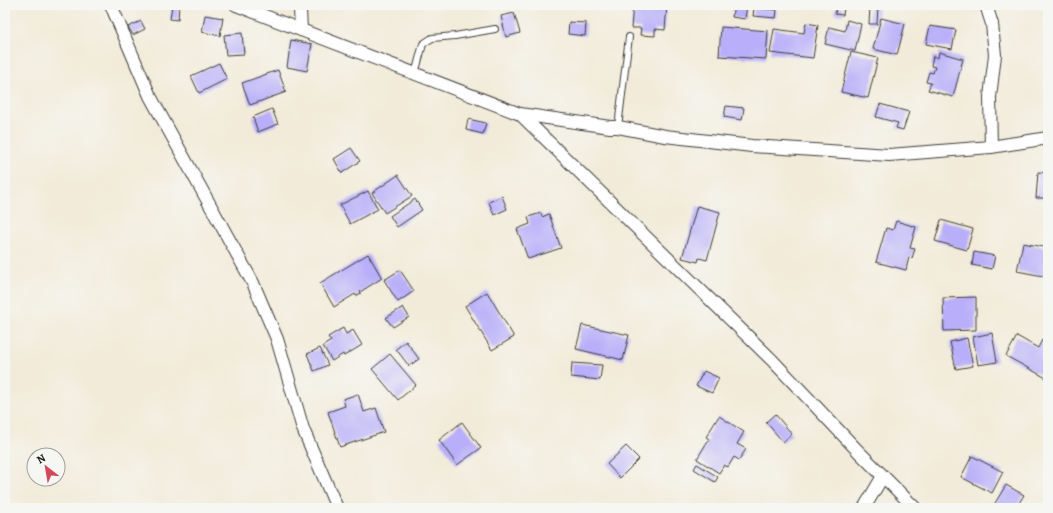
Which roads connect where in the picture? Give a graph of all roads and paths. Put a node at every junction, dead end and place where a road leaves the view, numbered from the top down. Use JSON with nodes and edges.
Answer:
{"nodes":[{"id":1,"x":111,"y":5,"type":"edge"},
{"id":2,"x":236,"y":5,"type":"edge"},
{"id":3,"x":302,"y":5,"type":"edge"},
{"id":4,"x":986,"y":5,"type":"edge"},
{"id":5,"x":495,"y":29,"type":"dead end"},
{"id":6,"x":301,"y":30,"type":"junction"},
{"id":7,"x":629,"y":37,"type":"dead end"},
{"id":8,"x":415,"y":74,"type":"junction"},
{"id":9,"x":520,"y":114,"type":"junction"},
{"id":10,"x":618,"y":127,"type":"junction"},
{"id":11,"x":1048,"y":138,"type":"edge"},
{"id":12,"x":991,"y":146,"type":"junction"},
{"id":13,"x":883,"y":476,"type":"junction"},
{"id":14,"x":337,"y":508,"type":"edge"},
{"id":15,"x":864,"y":508,"type":"edge"},
{"id":16,"x":915,"y":508,"type":"edge"}],
"edges":[{"from":1,"to":14,"type":"street"},
{"from":2,"to":6,"type":"street"},
{"from":3,"to":6,"type":"street"},
{"from":4,"to":12,"type":"street"},
{"from":5,"to":8,"type":"lane"},
{"from":6,"to":8,"type":"street"},
{"from":7,"to":10,"type":"lane"},
{"from":8,"to":9,"type":"street"},
{"from":9,"to":10,"type":"street"},
{"from":9,"to":13,"type":"street"},
{"from":10,"to":12,"type":"street"},
{"from":11,"to":12,"type":"street"},
{"from":13,"to":15,"type":"street"},
{"from":13,"to":16,"type":"street"}]}
